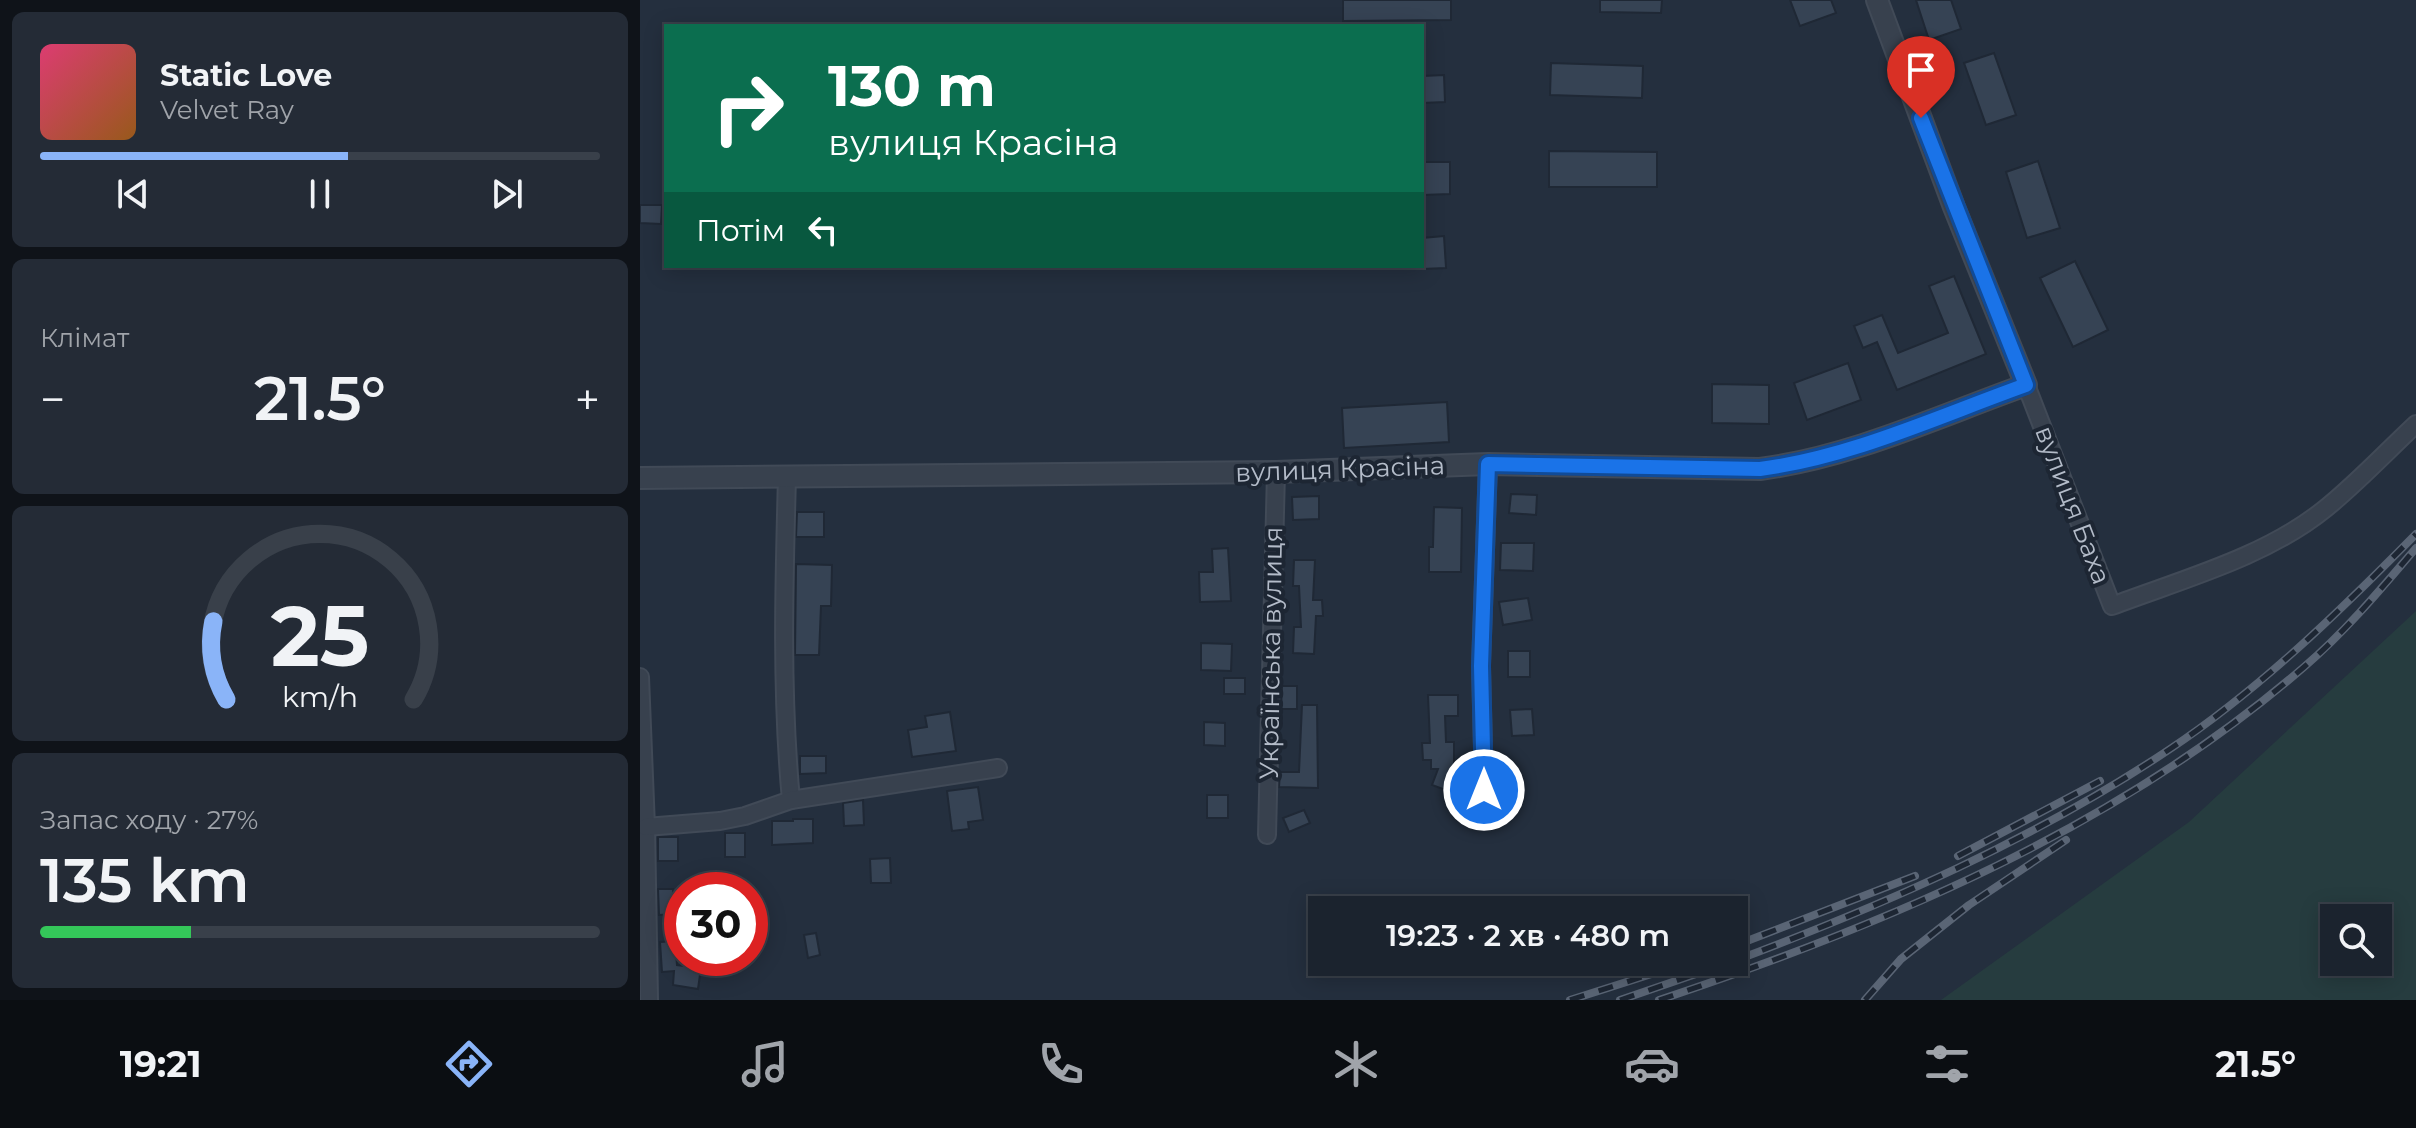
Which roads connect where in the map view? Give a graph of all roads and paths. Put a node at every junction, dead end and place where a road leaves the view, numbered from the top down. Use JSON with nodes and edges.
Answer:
{"nodes":[{"id":1,"x":1877,"y":0,"type":"edge"},
{"id":2,"x":2026,"y":385,"type":"junction"},
{"id":3,"x":2416,"y":424,"type":"edge"},
{"id":4,"x":1488,"y":464,"type":"junction"},
{"id":5,"x":1276,"y":472,"type":"junction"},
{"id":6,"x":787,"y":477,"type":"junction"},
{"id":7,"x":640,"y":478,"type":"edge"},
{"id":8,"x":640,"y":677,"type":"edge"},
{"id":9,"x":998,"y":768,"type":"dead end"},
{"id":10,"x":1484,"y":790,"type":"dead end"},
{"id":11,"x":791,"y":800,"type":"junction"},
{"id":12,"x":646,"y":827,"type":"junction"},
{"id":13,"x":1267,"y":835,"type":"dead end"},
{"id":14,"x":649,"y":1000,"type":"edge"}],
"edges":[{"from":1,"to":2,"type":"street","name":"вулиця Баха"},
{"from":2,"to":3,"type":"street","name":"вулиця Баха"},
{"from":2,"to":4,"type":"street","name":"вулиця Красіна"},
{"from":4,"to":5,"type":"street","name":"вулиця Красіна"},
{"from":4,"to":10,"type":"street"},
{"from":5,"to":6,"type":"street","name":"вулиця Красіна"},
{"from":5,"to":13,"type":"street","name":"Українська вулиця"},
{"from":6,"to":7,"type":"street","name":"вулиця Красіна"},
{"from":6,"to":11,"type":"street"},
{"from":8,"to":12,"type":"street"},
{"from":9,"to":11,"type":"street"},
{"from":11,"to":12,"type":"street"},
{"from":12,"to":14,"type":"street"}]}
